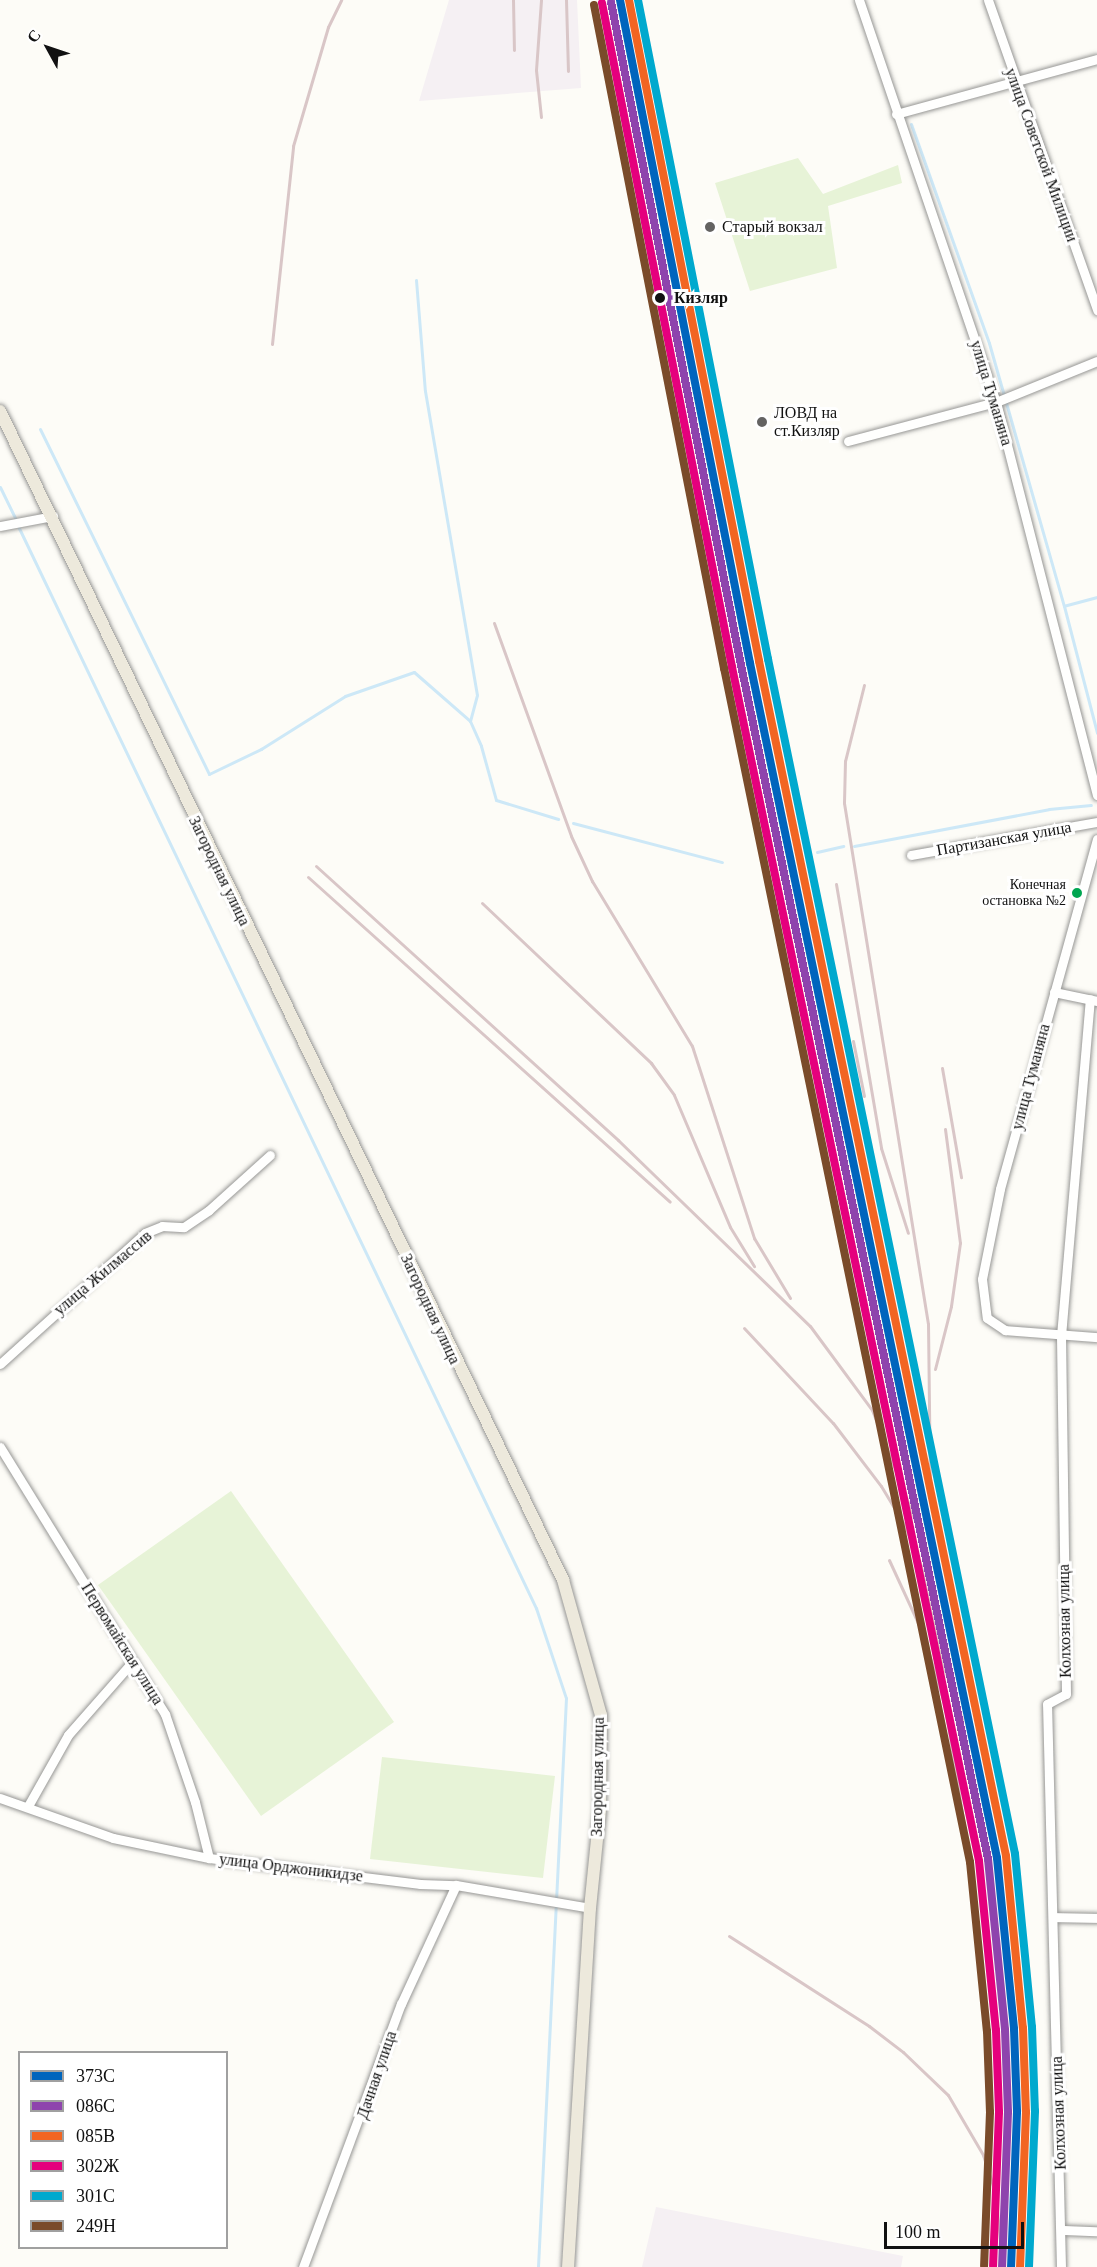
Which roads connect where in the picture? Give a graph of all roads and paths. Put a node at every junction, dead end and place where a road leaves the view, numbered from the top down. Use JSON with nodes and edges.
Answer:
{"nodes":[{"id":1,"x":859,"y":0,"type":"edge"},
{"id":2,"x":988,"y":0,"type":"edge"},
{"id":3,"x":1097,"y":59,"type":"edge"},
{"id":4,"x":1014,"y":82,"type":"junction"},
{"id":5,"x":896,"y":114,"type":"junction"},
{"id":6,"x":1097,"y":310,"type":"edge"},
{"id":7,"x":1097,"y":361,"type":"edge"},
{"id":8,"x":996,"y":402,"type":"junction"},
{"id":9,"x":0,"y":411,"type":"edge"},
{"id":10,"x":848,"y":441,"type":"dead end"},
{"id":11,"x":53,"y":516,"type":"junction"},
{"id":12,"x":0,"y":526,"type":"edge"},
{"id":13,"x":1097,"y":795,"type":"edge"},
{"id":14,"x":1097,"y":822,"type":"edge"},
{"id":15,"x":1097,"y":839,"type":"edge"},
{"id":16,"x":911,"y":855,"type":"dead end"},
{"id":17,"x":1054,"y":992,"type":"junction"},
{"id":18,"x":1094,"y":1000,"type":"edge"},
{"id":19,"x":270,"y":1155,"type":"dead end"},
{"id":20,"x":1061,"y":1336,"type":"junction"},
{"id":21,"x":1097,"y":1337,"type":"edge"},
{"id":22,"x":0,"y":1364,"type":"edge"},
{"id":23,"x":1,"y":1453,"type":"edge"},
{"id":24,"x":133,"y":1661,"type":"junction"},
{"id":25,"x":0,"y":1798,"type":"edge"},
{"id":26,"x":28,"y":1806,"type":"junction"},
{"id":27,"x":209,"y":1858,"type":"junction"},
{"id":28,"x":456,"y":1885,"type":"junction"},
{"id":29,"x":590,"y":1908,"type":"junction"},
{"id":30,"x":1053,"y":1917,"type":"junction"},
{"id":31,"x":1097,"y":1918,"type":"edge"},
{"id":32,"x":1062,"y":2230,"type":"junction"},
{"id":33,"x":1097,"y":2231,"type":"edge"},
{"id":34,"x":303,"y":2267,"type":"edge"},
{"id":35,"x":568,"y":2267,"type":"edge"},
{"id":36,"x":1061,"y":2267,"type":"edge"}],
"edges":[{"from":1,"to":5,"type":"street","name":"улица Туманяна"},
{"from":2,"to":4,"type":"street","name":"улица Советской Милиции"},
{"from":3,"to":4,"type":"street"},
{"from":4,"to":5,"type":"street"},
{"from":4,"to":6,"type":"street","name":"улица Советской Милиции"},
{"from":5,"to":8,"type":"street","name":"улица Туманяна"},
{"from":7,"to":8,"type":"street"},
{"from":8,"to":10,"type":"street"},
{"from":8,"to":13,"type":"street","name":"улица Туманяна"},
{"from":9,"to":11,"type":"main road","name":"Загородная улица"},
{"from":11,"to":12,"type":"street"},
{"from":11,"to":29,"type":"main road","name":"Загородная улица"},
{"from":14,"to":16,"type":"street","name":"Партизанская улица"},
{"from":15,"to":17,"type":"street","name":"улица Туманяна"},
{"from":17,"to":18,"type":"street"},
{"from":17,"to":20,"type":"street","name":"улица Туманяна"},
{"from":18,"to":20,"type":"street","name":"Колхозная улица"},
{"from":19,"to":22,"type":"street","name":"улица Жилмассив"},
{"from":20,"to":21,"type":"street"},
{"from":20,"to":30,"type":"street","name":"Колхозная улица"},
{"from":23,"to":24,"type":"street","name":"Первомайская улица"},
{"from":24,"to":26,"type":"street"},
{"from":24,"to":27,"type":"street","name":"Первомайская улица"},
{"from":25,"to":26,"type":"street","name":"улица Орджоникидзе"},
{"from":26,"to":27,"type":"street","name":"улица Орджоникидзе"},
{"from":27,"to":28,"type":"street","name":"улица Орджоникидзе"},
{"from":28,"to":29,"type":"street","name":"улица Орджоникидзе"},
{"from":28,"to":34,"type":"street","name":"Дачная улица"},
{"from":29,"to":35,"type":"main road","name":"Загородная улица"},
{"from":30,"to":31,"type":"street"},
{"from":30,"to":32,"type":"street","name":"Колхозная улица"},
{"from":32,"to":33,"type":"street"},
{"from":32,"to":36,"type":"street","name":"Колхозная улица"}]}
